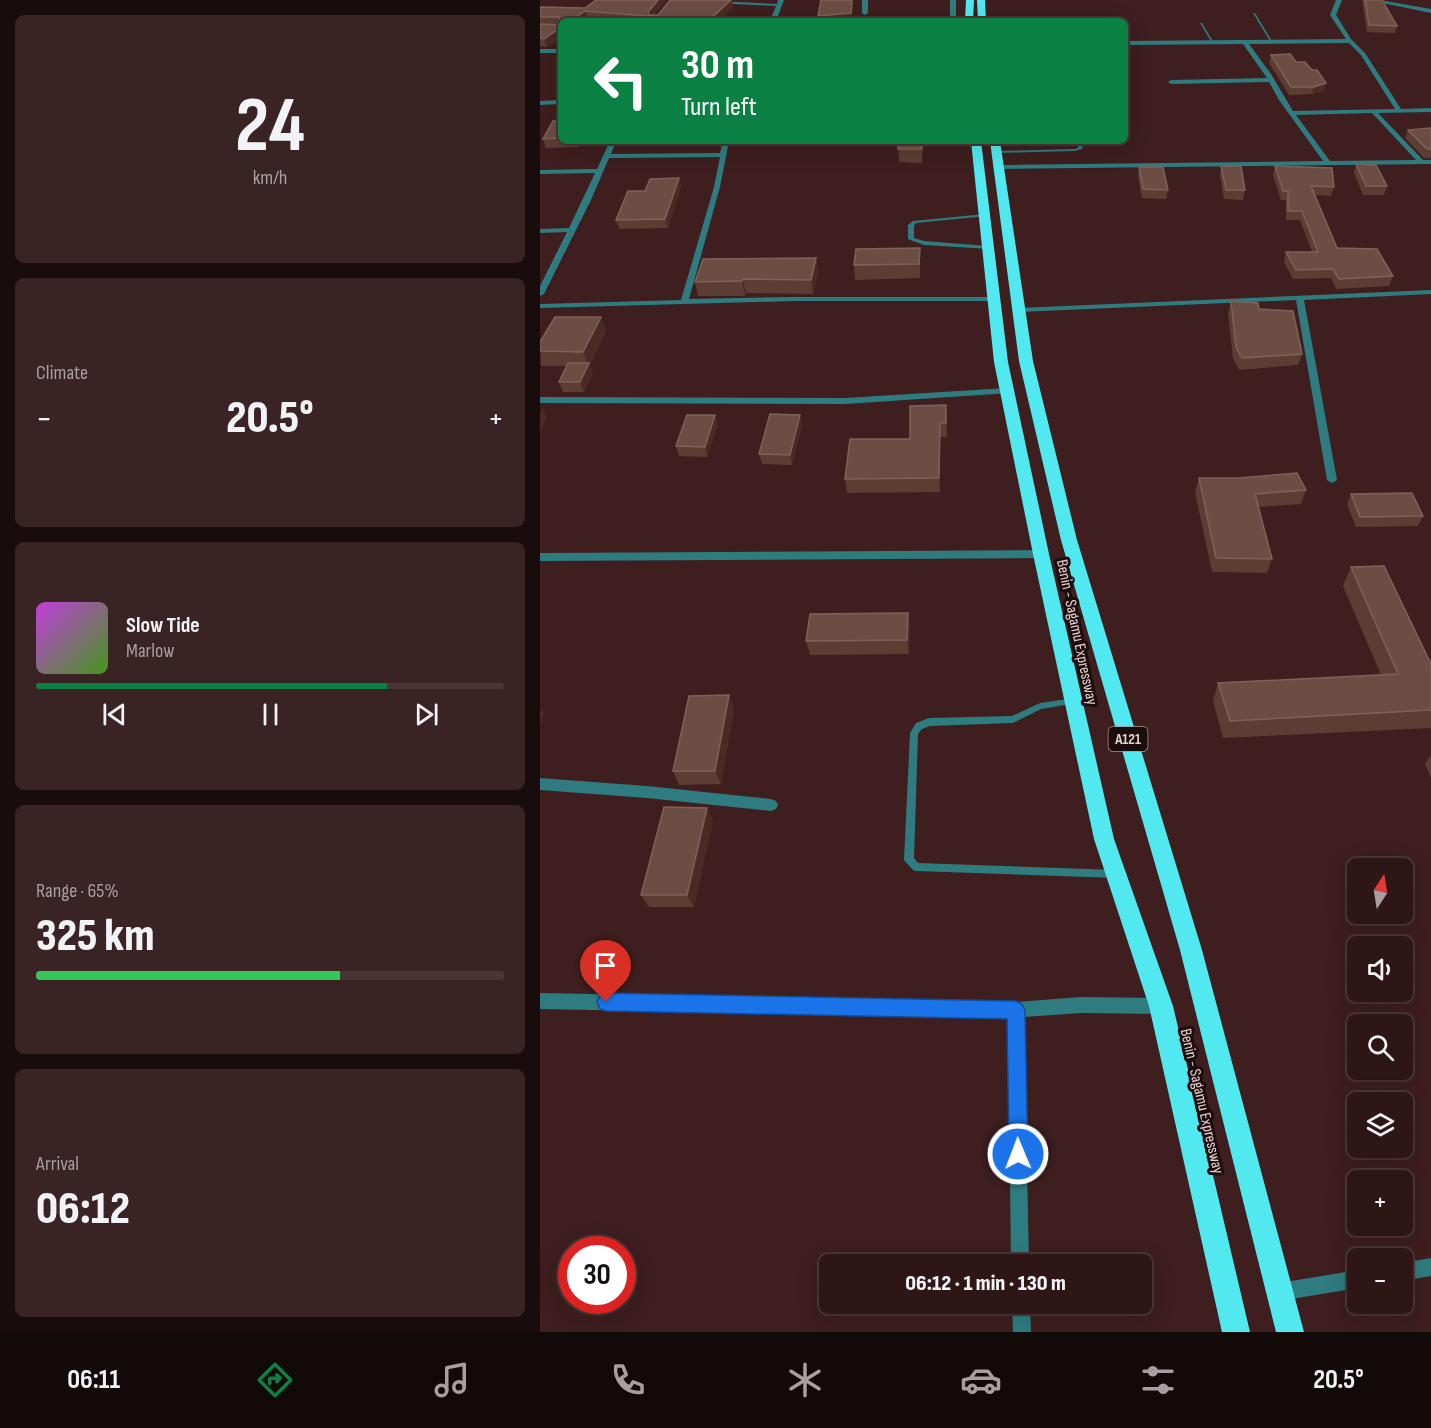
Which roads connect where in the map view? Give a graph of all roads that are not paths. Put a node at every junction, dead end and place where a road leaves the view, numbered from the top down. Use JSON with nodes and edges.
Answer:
{"nodes":[{"id":1,"x":865,"y":0,"type":"edge"},
{"id":2,"x":954,"y":0,"type":"edge"},
{"id":3,"x":970,"y":0,"type":"edge"},
{"id":4,"x":981,"y":0,"type":"edge"},
{"id":5,"x":1339,"y":0,"type":"edge"},
{"id":6,"x":1371,"y":0,"type":"edge"},
{"id":7,"x":707,"y":2,"type":"edge"},
{"id":8,"x":779,"y":2,"type":"edge"},
{"id":9,"x":1431,"y":11,"type":"edge"},
{"id":10,"x":865,"y":13,"type":"dead end"},
{"id":11,"x":1254,"y":14,"type":"dead end"},
{"id":12,"x":774,"y":18,"type":"edge"},
{"id":13,"x":953,"y":18,"type":"edge"},
{"id":14,"x":969,"y":18,"type":"edge"},
{"id":15,"x":982,"y":18,"type":"edge"},
{"id":16,"x":1201,"y":24,"type":"dead end"},
{"id":17,"x":1351,"y":41,"type":"junction"},
{"id":18,"x":1128,"y":42,"type":"edge"},
{"id":19,"x":1213,"y":42,"type":"junction"},
{"id":20,"x":1245,"y":42,"type":"junction"},
{"id":21,"x":1272,"y":42,"type":"junction"},
{"id":22,"x":540,"y":51,"type":"edge"},
{"id":23,"x":558,"y":51,"type":"edge"},
{"id":24,"x":1271,"y":80,"type":"junction"},
{"id":25,"x":1171,"y":82,"type":"dead end"},
{"id":26,"x":558,"y":102,"type":"edge"},
{"id":27,"x":540,"y":103,"type":"edge"},
{"id":28,"x":1399,"y":110,"type":"junction"},
{"id":29,"x":1431,"y":110,"type":"edge"},
{"id":30,"x":1373,"y":111,"type":"junction"},
{"id":31,"x":1291,"y":113,"type":"junction"},
{"id":32,"x":612,"y":144,"type":"edge"},
{"id":33,"x":725,"y":144,"type":"edge"},
{"id":34,"x":976,"y":144,"type":"edge"},
{"id":35,"x":1081,"y":144,"type":"edge"},
{"id":36,"x":996,"y":154,"type":"edge"},
{"id":37,"x":722,"y":155,"type":"junction"},
{"id":38,"x":607,"y":156,"type":"junction"},
{"id":39,"x":1420,"y":162,"type":"junction"},
{"id":40,"x":1431,"y":162,"type":"edge"},
{"id":41,"x":1328,"y":164,"type":"junction"},
{"id":42,"x":598,"y":171,"type":"junction"},
{"id":43,"x":540,"y":172,"type":"edge"},
{"id":44,"x":984,"y":215,"type":"junction"},
{"id":45,"x":570,"y":230,"type":"junction"},
{"id":46,"x":540,"y":231,"type":"edge"},
{"id":47,"x":988,"y":248,"type":"junction"},
{"id":48,"x":1431,"y":292,"type":"edge"},
{"id":49,"x":540,"y":294,"type":"edge"},
{"id":50,"x":1300,"y":298,"type":"junction"},
{"id":51,"x":994,"y":299,"type":"junction"},
{"id":52,"x":684,"y":302,"type":"junction"},
{"id":53,"x":540,"y":306,"type":"edge"},
{"id":54,"x":1019,"y":310,"type":"junction"},
{"id":55,"x":1006,"y":391,"type":"junction"},
{"id":56,"x":540,"y":400,"type":"edge"},
{"id":57,"x":1332,"y":480,"type":"dead end"},
{"id":58,"x":1041,"y":555,"type":"junction"},
{"id":59,"x":540,"y":557,"type":"edge"},
{"id":60,"x":1074,"y":701,"type":"junction"},
{"id":61,"x":540,"y":784,"type":"edge"},
{"id":62,"x":771,"y":805,"type":"dead end"},
{"id":63,"x":1116,"y":874,"type":"junction"},
{"id":64,"x":540,"y":1001,"type":"edge"},
{"id":65,"x":1161,"y":1006,"type":"junction"},
{"id":66,"x":1016,"y":1010,"type":"junction"},
{"id":67,"x":1020,"y":1254,"type":"edge"},
{"id":68,"x":1431,"y":1267,"type":"edge"},
{"id":69,"x":1413,"y":1270,"type":"edge"},
{"id":70,"x":1347,"y":1281,"type":"edge"},
{"id":71,"x":1278,"y":1292,"type":"junction"},
{"id":72,"x":1021,"y":1314,"type":"edge"},
{"id":73,"x":1022,"y":1332,"type":"edge"},
{"id":74,"x":1236,"y":1332,"type":"edge"},
{"id":75,"x":1290,"y":1332,"type":"edge"}],
"edges":[{"from":1,"to":10,"type":"street"},
{"from":2,"to":13,"type":"street"},
{"from":3,"to":14,"type":"highway"},
{"from":4,"to":15,"type":"highway"},
{"from":5,"to":17,"type":"street"},
{"from":6,"to":9,"type":"street"},
{"from":7,"to":8,"type":"street"},
{"from":8,"to":12,"type":"street"},
{"from":11,"to":21,"type":"lane"},
{"from":16,"to":19,"type":"lane"},
{"from":17,"to":21,"type":"street"},
{"from":17,"to":28,"type":"street"},
{"from":18,"to":19,"type":"street"},
{"from":19,"to":20,"type":"street"},
{"from":20,"to":21,"type":"street"},
{"from":20,"to":24,"type":"street"},
{"from":22,"to":23,"type":"street"},
{"from":24,"to":25,"type":"street"},
{"from":24,"to":31,"type":"street"},
{"from":26,"to":27,"type":"street"},
{"from":28,"to":29,"type":"street"},
{"from":28,"to":30,"type":"street"},
{"from":30,"to":31,"type":"street"},
{"from":30,"to":39,"type":"street"},
{"from":31,"to":41,"type":"street"},
{"from":32,"to":38,"type":"street"},
{"from":33,"to":37,"type":"street"},
{"from":34,"to":44,"type":"highway","name":"Benin - Sagamu Expressway","number":"A121"},
{"from":35,"to":36,"type":"lane"},
{"from":36,"to":41,"type":"street"},
{"from":36,"to":54,"type":"highway","number":"A121"},
{"from":37,"to":38,"type":"street"},
{"from":37,"to":52,"type":"street"},
{"from":38,"to":42,"type":"street"},
{"from":39,"to":40,"type":"street"},
{"from":39,"to":41,"type":"street"},
{"from":42,"to":43,"type":"street"},
{"from":42,"to":45,"type":"street"},
{"from":44,"to":47,"type":"highway","name":"Benin - Sagamu Expressway","number":"A121"},
{"from":44,"to":47,"type":"lane"},
{"from":45,"to":46,"type":"street"},
{"from":45,"to":49,"type":"street"},
{"from":47,"to":51,"type":"highway","name":"Benin - Sagamu Expressway","number":"A121"},
{"from":48,"to":50,"type":"street"},
{"from":50,"to":54,"type":"street"},
{"from":50,"to":57,"type":"street"},
{"from":51,"to":52,"type":"street"},
{"from":51,"to":55,"type":"highway","name":"Benin - Sagamu Expressway","number":"A121"},
{"from":52,"to":53,"type":"street"},
{"from":54,"to":71,"type":"highway","number":"A121"},
{"from":55,"to":56,"type":"street"},
{"from":55,"to":58,"type":"highway","name":"Benin - Sagamu Expressway","number":"A121"},
{"from":58,"to":59,"type":"street"},
{"from":58,"to":60,"type":"highway","name":"Benin - Sagamu Expressway","number":"A121"},
{"from":60,"to":63,"type":"highway","name":"Benin - Sagamu Expressway","number":"A121"},
{"from":60,"to":63,"type":"lane"},
{"from":61,"to":62,"type":"street"},
{"from":63,"to":65,"type":"highway","name":"Benin - Sagamu Expressway","number":"A121"},
{"from":64,"to":66,"type":"street"},
{"from":65,"to":66,"type":"street"},
{"from":65,"to":74,"type":"highway","name":"Benin - Sagamu Expressway","number":"A121"},
{"from":66,"to":67,"type":"street"},
{"from":68,"to":69,"type":"street"},
{"from":70,"to":71,"type":"street"},
{"from":71,"to":75,"type":"highway","number":"A121"},
{"from":72,"to":73,"type":"street"}]}
